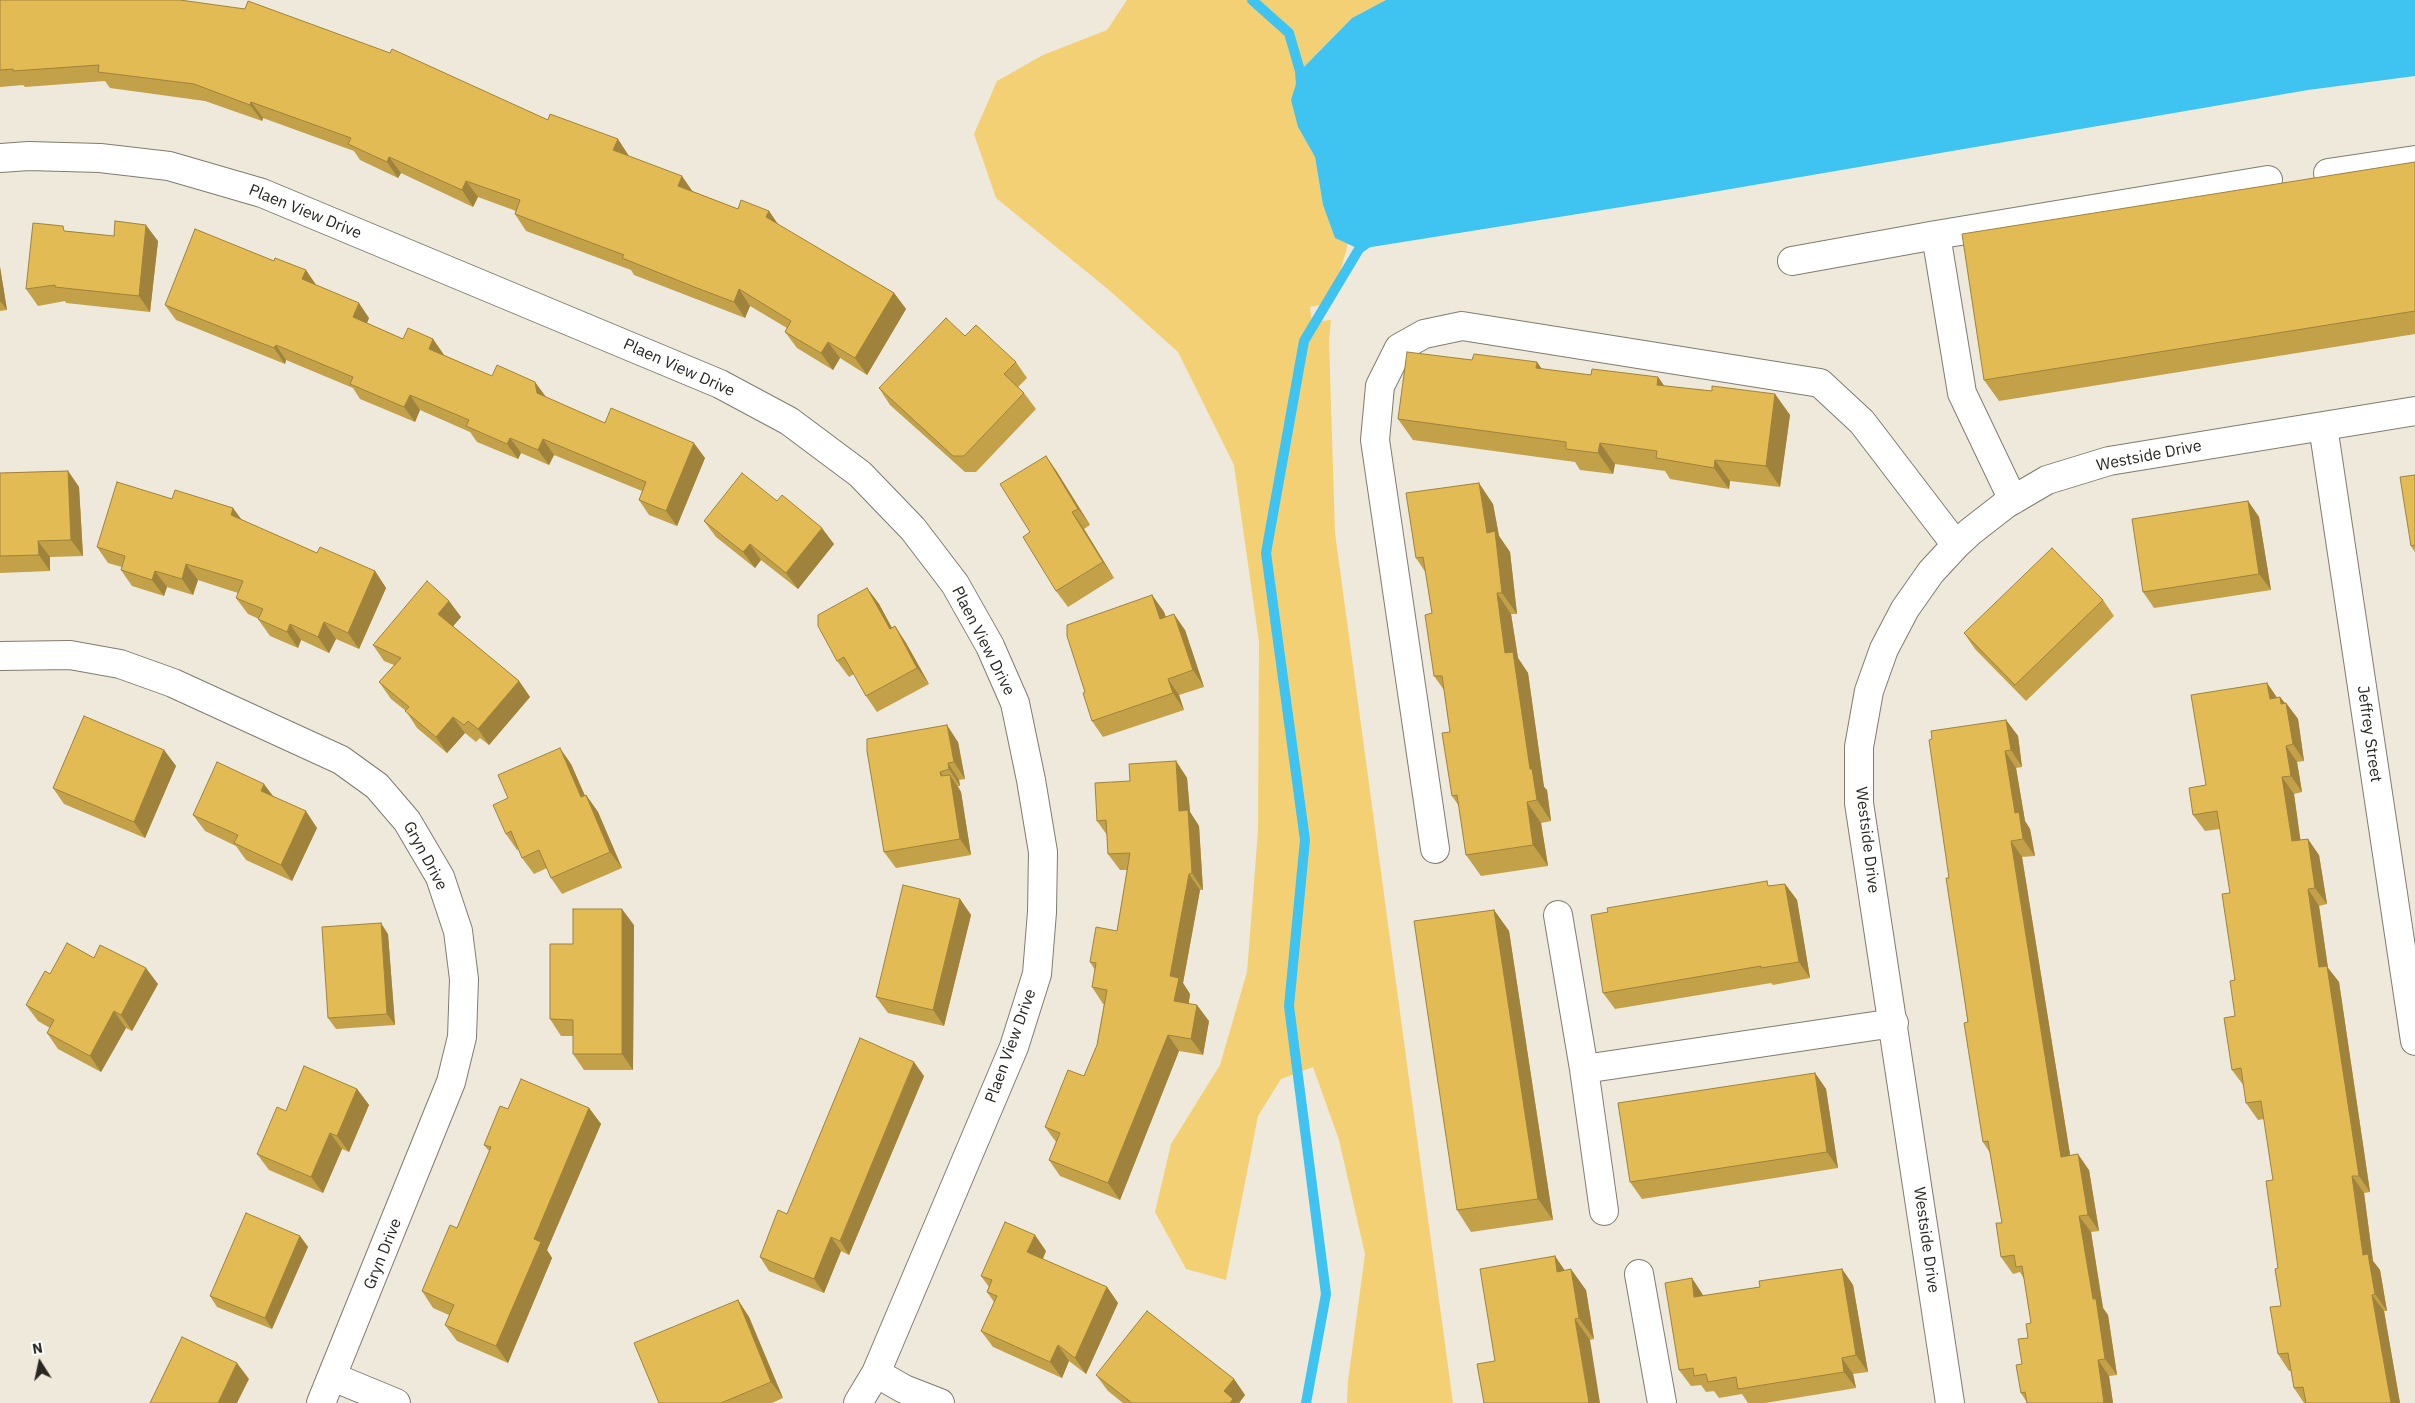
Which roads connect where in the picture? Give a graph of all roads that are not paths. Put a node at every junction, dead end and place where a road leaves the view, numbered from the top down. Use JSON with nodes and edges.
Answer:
{"nodes":[{"id":1,"x":0,"y":158,"type":"edge"},
{"id":2,"x":2415,"y":160,"type":"edge"},
{"id":3,"x":2328,"y":173,"type":"dead end"},
{"id":4,"x":2268,"y":180,"type":"dead end"},
{"id":5,"x":1936,"y":235,"type":"junction"},
{"id":6,"x":1792,"y":261,"type":"dead end"},
{"id":7,"x":2415,"y":411,"type":"edge"},
{"id":8,"x":2323,"y":426,"type":"junction"},
{"id":9,"x":2013,"y":500,"type":"junction"},
{"id":10,"x":1956,"y":545,"type":"junction"},
{"id":11,"x":0,"y":656,"type":"edge"},
{"id":12,"x":1435,"y":849,"type":"dead end"},
{"id":13,"x":1558,"y":914,"type":"dead end"},
{"id":14,"x":1894,"y":1023,"type":"junction"},
{"id":15,"x":2415,"y":1041,"type":"edge"},
{"id":16,"x":1584,"y":1069,"type":"junction"},
{"id":17,"x":1604,"y":1210,"type":"dead end"},
{"id":18,"x":1639,"y":1274,"type":"dead end"},
{"id":19,"x":876,"y":1373,"type":"junction"},
{"id":20,"x":333,"y":1377,"type":"junction"},
{"id":21,"x":321,"y":1403,"type":"edge"},
{"id":22,"x":396,"y":1403,"type":"edge"},
{"id":23,"x":858,"y":1403,"type":"edge"},
{"id":24,"x":940,"y":1403,"type":"edge"},
{"id":25,"x":1662,"y":1403,"type":"edge"},
{"id":26,"x":1950,"y":1403,"type":"edge"}],
"edges":[{"from":1,"to":19,"type":"street","name":"Plaen View Drive"},
{"from":2,"to":3,"type":"street"},
{"from":4,"to":5,"type":"street"},
{"from":5,"to":6,"type":"street"},
{"from":5,"to":9,"type":"street"},
{"from":7,"to":8,"type":"street","name":"Westside Drive"},
{"from":8,"to":9,"type":"street","name":"Westside Drive"},
{"from":8,"to":15,"type":"street","name":"Jeffrey Street"},
{"from":9,"to":10,"type":"street","name":"Westside Drive"},
{"from":10,"to":12,"type":"street"},
{"from":10,"to":14,"type":"street","name":"Westside Drive"},
{"from":11,"to":20,"type":"street","name":"Gryn Drive"},
{"from":13,"to":16,"type":"street"},
{"from":14,"to":16,"type":"street"},
{"from":14,"to":26,"type":"street","name":"Westside Drive"},
{"from":16,"to":17,"type":"street"},
{"from":18,"to":25,"type":"street"},
{"from":19,"to":23,"type":"street","name":"Plaen View Drive"},
{"from":19,"to":24,"type":"street"},
{"from":20,"to":21,"type":"street","name":"Gryn Drive"},
{"from":20,"to":22,"type":"street"}]}
